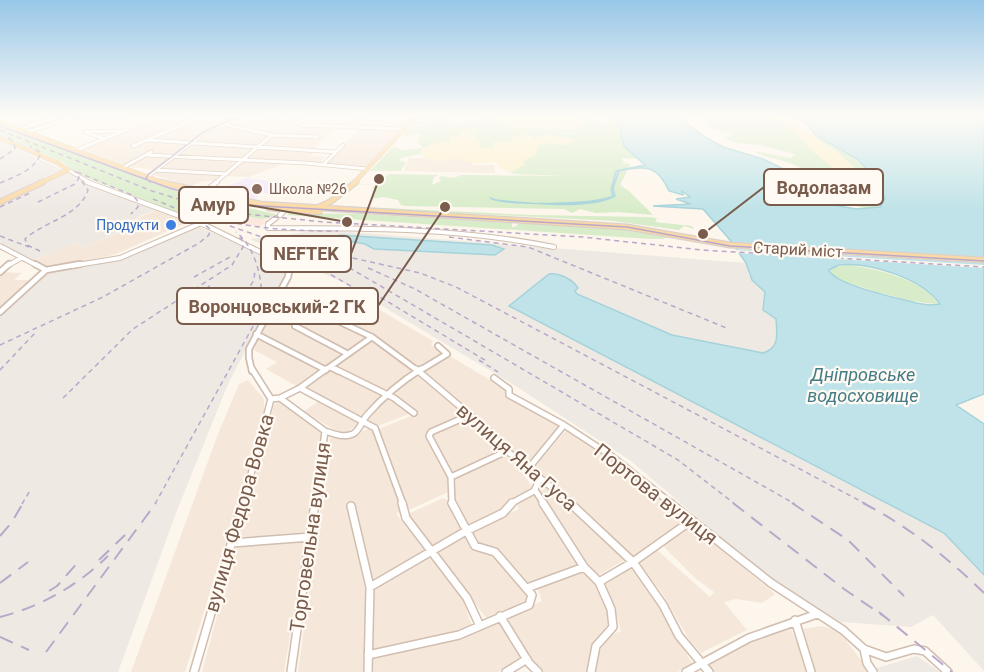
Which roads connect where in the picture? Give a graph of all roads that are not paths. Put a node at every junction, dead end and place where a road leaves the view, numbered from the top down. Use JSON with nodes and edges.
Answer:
{"nodes":[{"id":1,"x":24,"y":148,"type":"edge"},
{"id":2,"x":72,"y":148,"type":"edge"},
{"id":3,"x":81,"y":148,"type":"edge"},
{"id":4,"x":184,"y":148,"type":"edge"},
{"id":5,"x":257,"y":148,"type":"edge"},
{"id":6,"x":280,"y":148,"type":"edge"},
{"id":7,"x":340,"y":148,"type":"edge"},
{"id":8,"x":387,"y":148,"type":"edge"},
{"id":9,"x":77,"y":150,"type":"junction"},
{"id":10,"x":151,"y":152,"type":"dead end"},
{"id":11,"x":336,"y":152,"type":"junction"},
{"id":12,"x":146,"y":156,"type":"junction"},
{"id":13,"x":172,"y":157,"type":"junction"},
{"id":14,"x":243,"y":160,"type":"junction"},
{"id":15,"x":324,"y":164,"type":"junction"},
{"id":16,"x":122,"y":168,"type":"junction"},
{"id":17,"x":368,"y":169,"type":"junction"},
{"id":18,"x":68,"y":170,"type":"junction"},
{"id":19,"x":155,"y":170,"type":"junction"},
{"id":20,"x":227,"y":174,"type":"junction"},
{"id":21,"x":147,"y":177,"type":"junction"},
{"id":22,"x":203,"y":193,"type":"junction"},
{"id":23,"x":0,"y":202,"type":"edge"},
{"id":24,"x":260,"y":204,"type":"junction"},
{"id":25,"x":327,"y":205,"type":"junction"},
{"id":26,"x":312,"y":209,"type":"junction"},
{"id":27,"x":285,"y":210,"type":"junction"},
{"id":28,"x":344,"y":211,"type":"junction"},
{"id":29,"x":332,"y":212,"type":"junction"},
{"id":30,"x":280,"y":215,"type":"dead end"},
{"id":31,"x":276,"y":218,"type":"dead end"},
{"id":32,"x":199,"y":224,"type":"junction"},
{"id":33,"x":0,"y":246,"type":"edge"},
{"id":34,"x":554,"y":247,"type":"dead end"},
{"id":35,"x":21,"y":258,"type":"junction"},
{"id":36,"x":984,"y":260,"type":"edge"},
{"id":37,"x":46,"y":270,"type":"junction"},
{"id":38,"x":0,"y":272,"type":"edge"},
{"id":39,"x":279,"y":293,"type":"junction"},
{"id":40,"x":0,"y":312,"type":"edge"},
{"id":41,"x":295,"y":326,"type":"dead end"},
{"id":42,"x":256,"y":334,"type":"junction"},
{"id":43,"x":372,"y":337,"type":"junction"},
{"id":44,"x":438,"y":346,"type":"dead end"},
{"id":45,"x":348,"y":354,"type":"junction"},
{"id":46,"x":328,"y":368,"type":"junction"},
{"id":47,"x":418,"y":370,"type":"junction"},
{"id":48,"x":494,"y":378,"type":"dead end"},
{"id":49,"x":300,"y":388,"type":"junction"},
{"id":50,"x":387,"y":395,"type":"junction"},
{"id":51,"x":280,"y":398,"type":"junction"},
{"id":52,"x":270,"y":399,"type":"junction"},
{"id":53,"x":414,"y":413,"type":"dead end"},
{"id":54,"x":470,"y":415,"type":"junction"},
{"id":55,"x":364,"y":422,"type":"junction"},
{"id":56,"x":564,"y":425,"type":"junction"},
{"id":57,"x":325,"y":431,"type":"junction"},
{"id":58,"x":507,"y":451,"type":"junction"},
{"id":59,"x":528,"y":469,"type":"junction"},
{"id":60,"x":451,"y":477,"type":"junction"},
{"id":61,"x":540,"y":478,"type":"junction"},
{"id":62,"x":536,"y":490,"type":"junction"},
{"id":63,"x":351,"y":506,"type":"dead end"},
{"id":64,"x":692,"y":520,"type":"junction"},
{"id":65,"x":466,"y":531,"type":"junction"},
{"id":66,"x":311,"y":537,"type":"junction"},
{"id":67,"x":232,"y":543,"type":"junction"},
{"id":68,"x":431,"y":552,"type":"junction"},
{"id":69,"x":633,"y":562,"type":"junction"},
{"id":70,"x":584,"y":567,"type":"junction"},
{"id":71,"x":599,"y":582,"type":"junction"},
{"id":72,"x":370,"y":587,"type":"junction"},
{"id":73,"x":526,"y":588,"type":"junction"},
{"id":74,"x":818,"y":614,"type":"junction"},
{"id":75,"x":500,"y":616,"type":"junction"},
{"id":76,"x":795,"y":620,"type":"junction"},
{"id":77,"x":480,"y":626,"type":"junction"},
{"id":78,"x":864,"y":649,"type":"junction"},
{"id":79,"x":368,"y":656,"type":"junction"},
{"id":80,"x":527,"y":659,"type":"junction"},
{"id":81,"x":700,"y":663,"type":"junction"},
{"id":82,"x":194,"y":672,"type":"edge"},
{"id":83,"x":291,"y":672,"type":"edge"},
{"id":84,"x":368,"y":672,"type":"edge"},
{"id":85,"x":506,"y":672,"type":"edge"},
{"id":86,"x":538,"y":672,"type":"edge"},
{"id":87,"x":591,"y":672,"type":"edge"},
{"id":88,"x":686,"y":672,"type":"edge"},
{"id":89,"x":709,"y":672,"type":"edge"},
{"id":90,"x":811,"y":672,"type":"edge"},
{"id":91,"x":873,"y":672,"type":"edge"},
{"id":92,"x":948,"y":672,"type":"edge"}],
"edges":[{"from":1,"to":18,"type":"main road"},
{"from":2,"to":9,"type":"main road"},
{"from":3,"to":9,"type":"street"},
{"from":4,"to":13,"type":"street"},
{"from":5,"to":14,"type":"street"},
{"from":6,"to":11,"type":"street"},
{"from":7,"to":11,"type":"street"},
{"from":8,"to":17,"type":"main road"},
{"from":9,"to":16,"type":"main road"},
{"from":10,"to":12,"type":"street"},
{"from":11,"to":15,"type":"street"},
{"from":12,"to":13,"type":"street"},
{"from":12,"to":16,"type":"street"},
{"from":13,"to":14,"type":"street"},
{"from":13,"to":19,"type":"street"},
{"from":14,"to":15,"type":"street"},
{"from":14,"to":20,"type":"street"},
{"from":15,"to":17,"type":"street"},
{"from":16,"to":21,"type":"main road"},
{"from":17,"to":25,"type":"main road"},
{"from":18,"to":23,"type":"main road"},
{"from":18,"to":32,"type":"street"},
{"from":19,"to":20,"type":"street"},
{"from":19,"to":21,"type":"street"},
{"from":20,"to":22,"type":"street"},
{"from":21,"to":22,"type":"main road"},
{"from":22,"to":24,"type":"main road"},
{"from":24,"to":26,"type":"main road"},
{"from":24,"to":27,"type":"main road"},
{"from":25,"to":26,"type":"main road"},
{"from":25,"to":28,"type":"main road"},
{"from":25,"to":29,"type":"main road"},
{"from":26,"to":27,"type":"main road"},
{"from":26,"to":29,"type":"main road"},
{"from":27,"to":30,"type":"street"},
{"from":28,"to":29,"type":"main road"},
{"from":28,"to":36,"type":"main road","name":"Старий міст"},
{"from":31,"to":34,"type":"street"},
{"from":32,"to":37,"type":"street"},
{"from":32,"to":39,"type":"street"},
{"from":33,"to":35,"type":"street"},
{"from":35,"to":37,"type":"street"},
{"from":35,"to":38,"type":"street"},
{"from":37,"to":40,"type":"street"},
{"from":39,"to":42,"type":"street"},
{"from":39,"to":43,"type":"street","name":"вулиця Яна Гуса"},
{"from":41,"to":45,"type":"street"},
{"from":42,"to":46,"type":"street"},
{"from":42,"to":52,"type":"street","name":"вулиця Федора Вовка"},
{"from":43,"to":45,"type":"street"},
{"from":43,"to":47,"type":"street","name":"вулиця Яна Гуса"},
{"from":44,"to":47,"type":"street"},
{"from":45,"to":46,"type":"street"},
{"from":46,"to":49,"type":"street"},
{"from":46,"to":50,"type":"street"},
{"from":47,"to":50,"type":"street"},
{"from":47,"to":54,"type":"street","name":"вулиця Яна Гуса"},
{"from":48,"to":56,"type":"street","name":"Портова вулиця"},
{"from":49,"to":51,"type":"street"},
{"from":49,"to":55,"type":"street"},
{"from":50,"to":53,"type":"street"},
{"from":50,"to":55,"type":"street"},
{"from":51,"to":52,"type":"street"},
{"from":51,"to":57,"type":"street","name":"Торговельна вулиця"},
{"from":52,"to":67,"type":"street","name":"вулиця Федора Вовка"},
{"from":54,"to":58,"type":"street","name":"вулиця Яна Гуса"},
{"from":54,"to":60,"type":"street"},
{"from":55,"to":57,"type":"street"},
{"from":55,"to":68,"type":"street"},
{"from":56,"to":59,"type":"street"},
{"from":56,"to":64,"type":"street","name":"Портова вулиця"},
{"from":57,"to":66,"type":"street","name":"Торговельна вулиця"},
{"from":58,"to":59,"type":"street","name":"вулиця Яна Гуса"},
{"from":58,"to":60,"type":"street"},
{"from":59,"to":61,"type":"street","name":"вулиця Яна Гуса"},
{"from":60,"to":65,"type":"street"},
{"from":61,"to":62,"type":"street"},
{"from":61,"to":69,"type":"street","name":"вулиця Яна Гуса"},
{"from":62,"to":65,"type":"street"},
{"from":62,"to":70,"type":"street"},
{"from":63,"to":72,"type":"street"},
{"from":64,"to":69,"type":"street"},
{"from":64,"to":74,"type":"street","name":"Портова вулиця"},
{"from":65,"to":68,"type":"street"},
{"from":65,"to":73,"type":"street"},
{"from":66,"to":67,"type":"street"},
{"from":66,"to":83,"type":"street","name":"Торговельна вулиця"},
{"from":67,"to":82,"type":"street","name":"вулиця Федора Вовка"},
{"from":68,"to":72,"type":"street"},
{"from":68,"to":77,"type":"street"},
{"from":69,"to":71,"type":"street"},
{"from":69,"to":81,"type":"street","name":"вулиця Яна Гуса"},
{"from":70,"to":71,"type":"street"},
{"from":70,"to":73,"type":"street"},
{"from":71,"to":87,"type":"street"},
{"from":72,"to":79,"type":"street"},
{"from":73,"to":75,"type":"street"},
{"from":74,"to":76,"type":"street"},
{"from":74,"to":78,"type":"street","name":"Портова вулиця"},
{"from":75,"to":77,"type":"street"},
{"from":75,"to":80,"type":"street"},
{"from":76,"to":81,"type":"street"},
{"from":76,"to":90,"type":"street"},
{"from":77,"to":79,"type":"street"},
{"from":78,"to":91,"type":"street"},
{"from":78,"to":92,"type":"street"},
{"from":79,"to":84,"type":"street"},
{"from":80,"to":85,"type":"street"},
{"from":80,"to":86,"type":"street"},
{"from":81,"to":88,"type":"street"},
{"from":81,"to":89,"type":"street","name":"вулиця Яна Гуса"}]}
